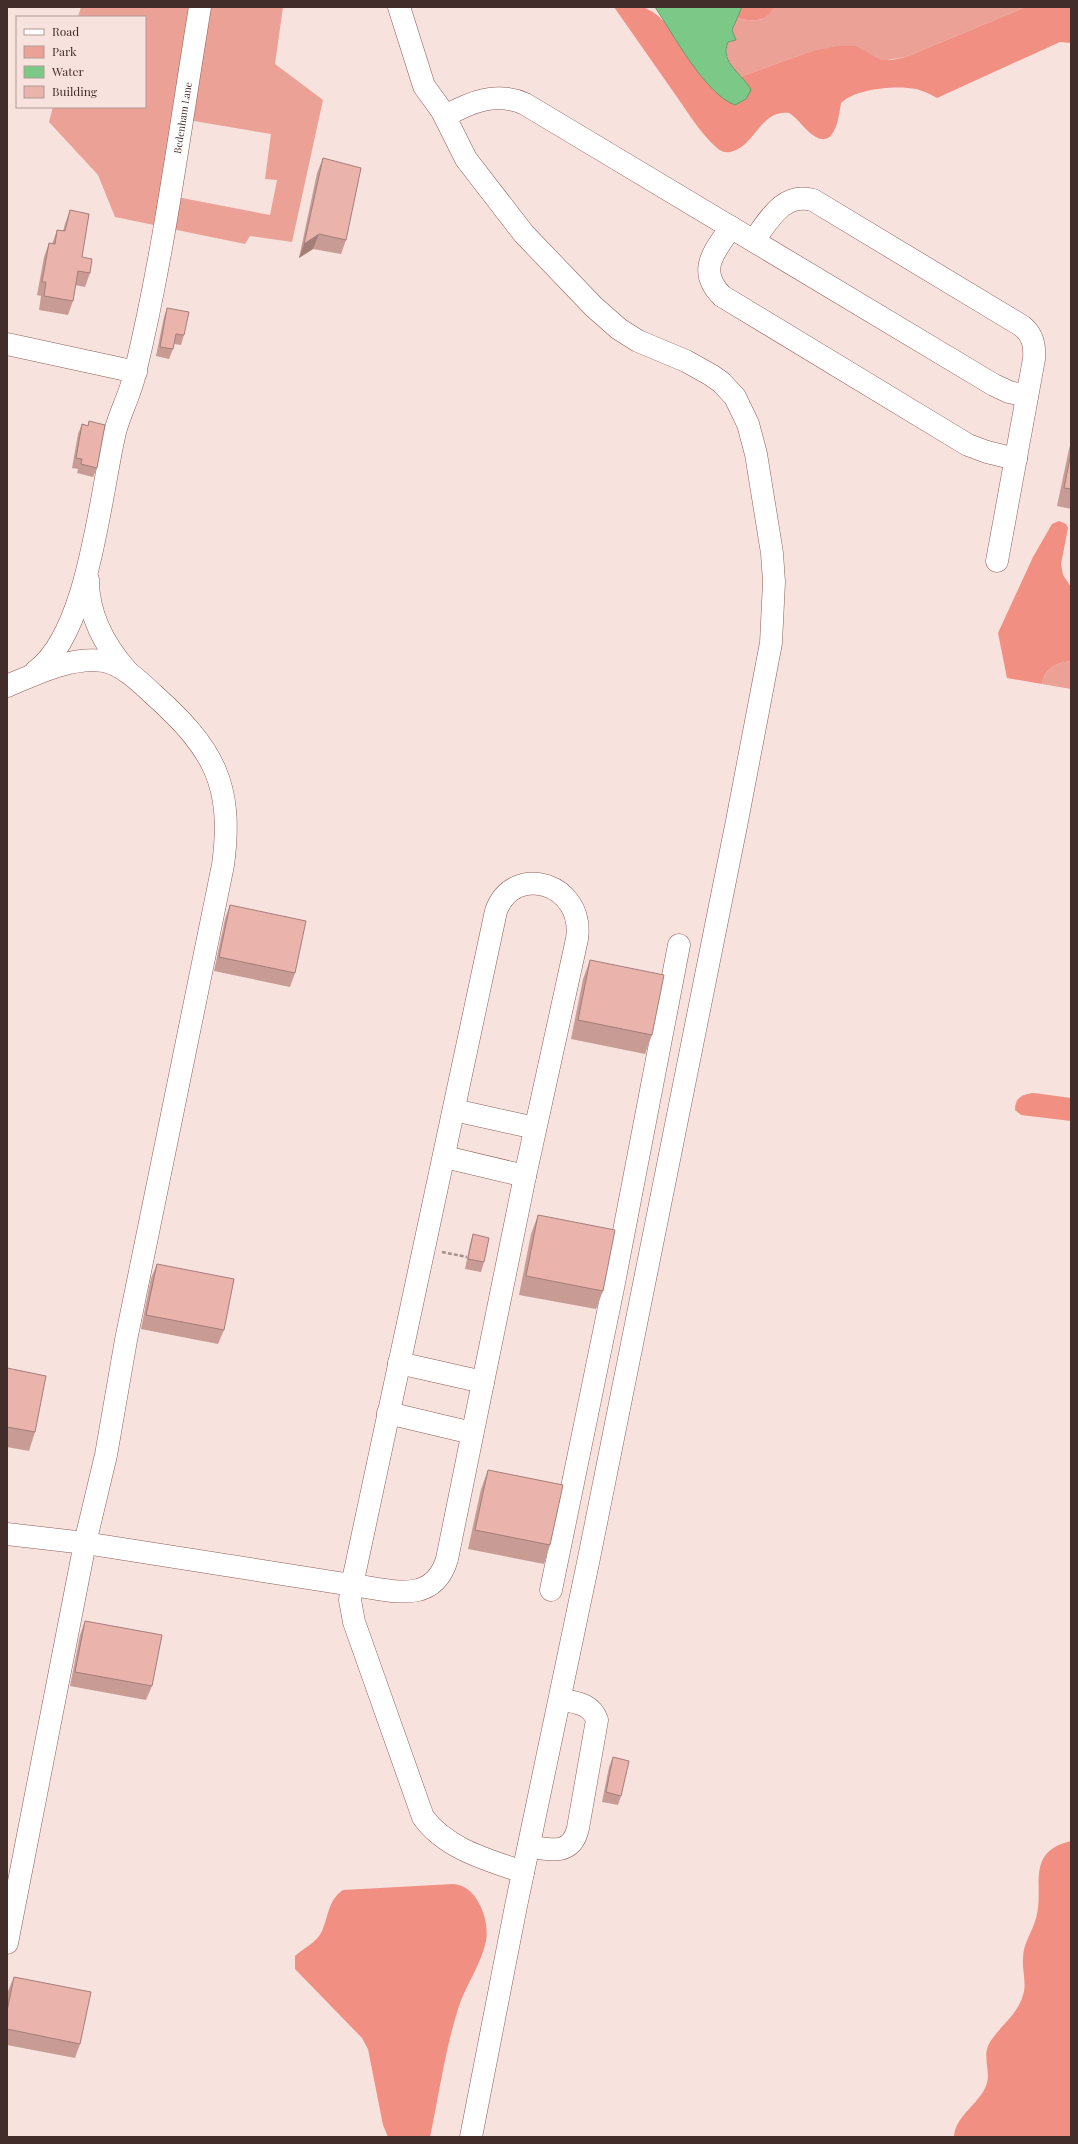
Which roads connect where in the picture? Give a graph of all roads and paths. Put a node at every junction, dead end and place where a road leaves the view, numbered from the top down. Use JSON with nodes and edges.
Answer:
{"nodes":[{"id":1,"x":200,"y":7,"type":"edge"},
{"id":2,"x":399,"y":7,"type":"edge"},
{"id":3,"x":445,"y":116,"type":"junction"},
{"id":4,"x":731,"y":227,"type":"junction"},
{"id":5,"x":754,"y":240,"type":"junction"},
{"id":6,"x":7,"y":344,"type":"edge"},
{"id":7,"x":136,"y":372,"type":"junction"},
{"id":8,"x":1027,"y":396,"type":"junction"},
{"id":9,"x":1016,"y":459,"type":"junction"},
{"id":10,"x":997,"y":561,"type":"dead end"},
{"id":11,"x":89,"y":564,"type":"junction"},
{"id":12,"x":132,"y":676,"type":"junction"},
{"id":13,"x":30,"y":677,"type":"junction"},
{"id":14,"x":7,"y":686,"type":"edge"},
{"id":15,"x":678,"y":945,"type":"dead end"},
{"id":16,"x":454,"y":1110,"type":"junction"},
{"id":17,"x":535,"y":1128,"type":"junction"},
{"id":18,"x":445,"y":1157,"type":"junction"},
{"id":19,"x":525,"y":1176,"type":"junction"},
{"id":20,"x":425,"y":1248,"type":"junction"},
{"id":21,"x":467,"y":1257,"type":"edge"},
{"id":22,"x":399,"y":1363,"type":"junction"},
{"id":23,"x":483,"y":1382,"type":"junction"},
{"id":24,"x":388,"y":1413,"type":"junction"},
{"id":25,"x":472,"y":1433,"type":"junction"},
{"id":26,"x":7,"y":1534,"type":"edge"},
{"id":27,"x":85,"y":1543,"type":"junction"},
{"id":28,"x":352,"y":1585,"type":"junction"},
{"id":29,"x":551,"y":1590,"type":"dead end"},
{"id":30,"x":560,"y":1699,"type":"junction"},
{"id":31,"x":529,"y":1846,"type":"junction"},
{"id":32,"x":523,"y":1872,"type":"junction"},
{"id":33,"x":7,"y":1944,"type":"edge"},
{"id":34,"x":471,"y":2137,"type":"edge"}],
"edges":[{"from":1,"to":7,"type":"street","name":"Bedenham Lane"},
{"from":2,"to":3,"type":"street"},
{"from":3,"to":4,"type":"street"},
{"from":3,"to":30,"type":"street"},
{"from":4,"to":5,"type":"street"},
{"from":4,"to":9,"type":"street"},
{"from":5,"to":8,"type":"street"},
{"from":5,"to":8,"type":"street"},
{"from":6,"to":7,"type":"street"},
{"from":7,"to":11,"type":"street","name":"Bedenham Lane"},
{"from":8,"to":9,"type":"street"},
{"from":9,"to":10,"type":"street"},
{"from":11,"to":12,"type":"street"},
{"from":11,"to":13,"type":"street"},
{"from":12,"to":13,"type":"street"},
{"from":12,"to":27,"type":"street"},
{"from":13,"to":14,"type":"street"},
{"from":15,"to":29,"type":"street"},
{"from":16,"to":17,"type":"street"},
{"from":16,"to":17,"type":"street"},
{"from":16,"to":18,"type":"street"},
{"from":17,"to":19,"type":"street"},
{"from":18,"to":19,"type":"street"},
{"from":18,"to":20,"type":"street"},
{"from":19,"to":23,"type":"street"},
{"from":20,"to":21,"type":"path"},
{"from":20,"to":22,"type":"street"},
{"from":22,"to":23,"type":"street"},
{"from":22,"to":24,"type":"street"},
{"from":23,"to":25,"type":"street"},
{"from":24,"to":25,"type":"street"},
{"from":24,"to":28,"type":"street"},
{"from":25,"to":28,"type":"street"},
{"from":26,"to":27,"type":"street"},
{"from":27,"to":28,"type":"street"},
{"from":27,"to":33,"type":"street"},
{"from":28,"to":32,"type":"street"},
{"from":30,"to":31,"type":"street"},
{"from":30,"to":31,"type":"street"},
{"from":31,"to":32,"type":"street"},
{"from":32,"to":34,"type":"street"}]}
